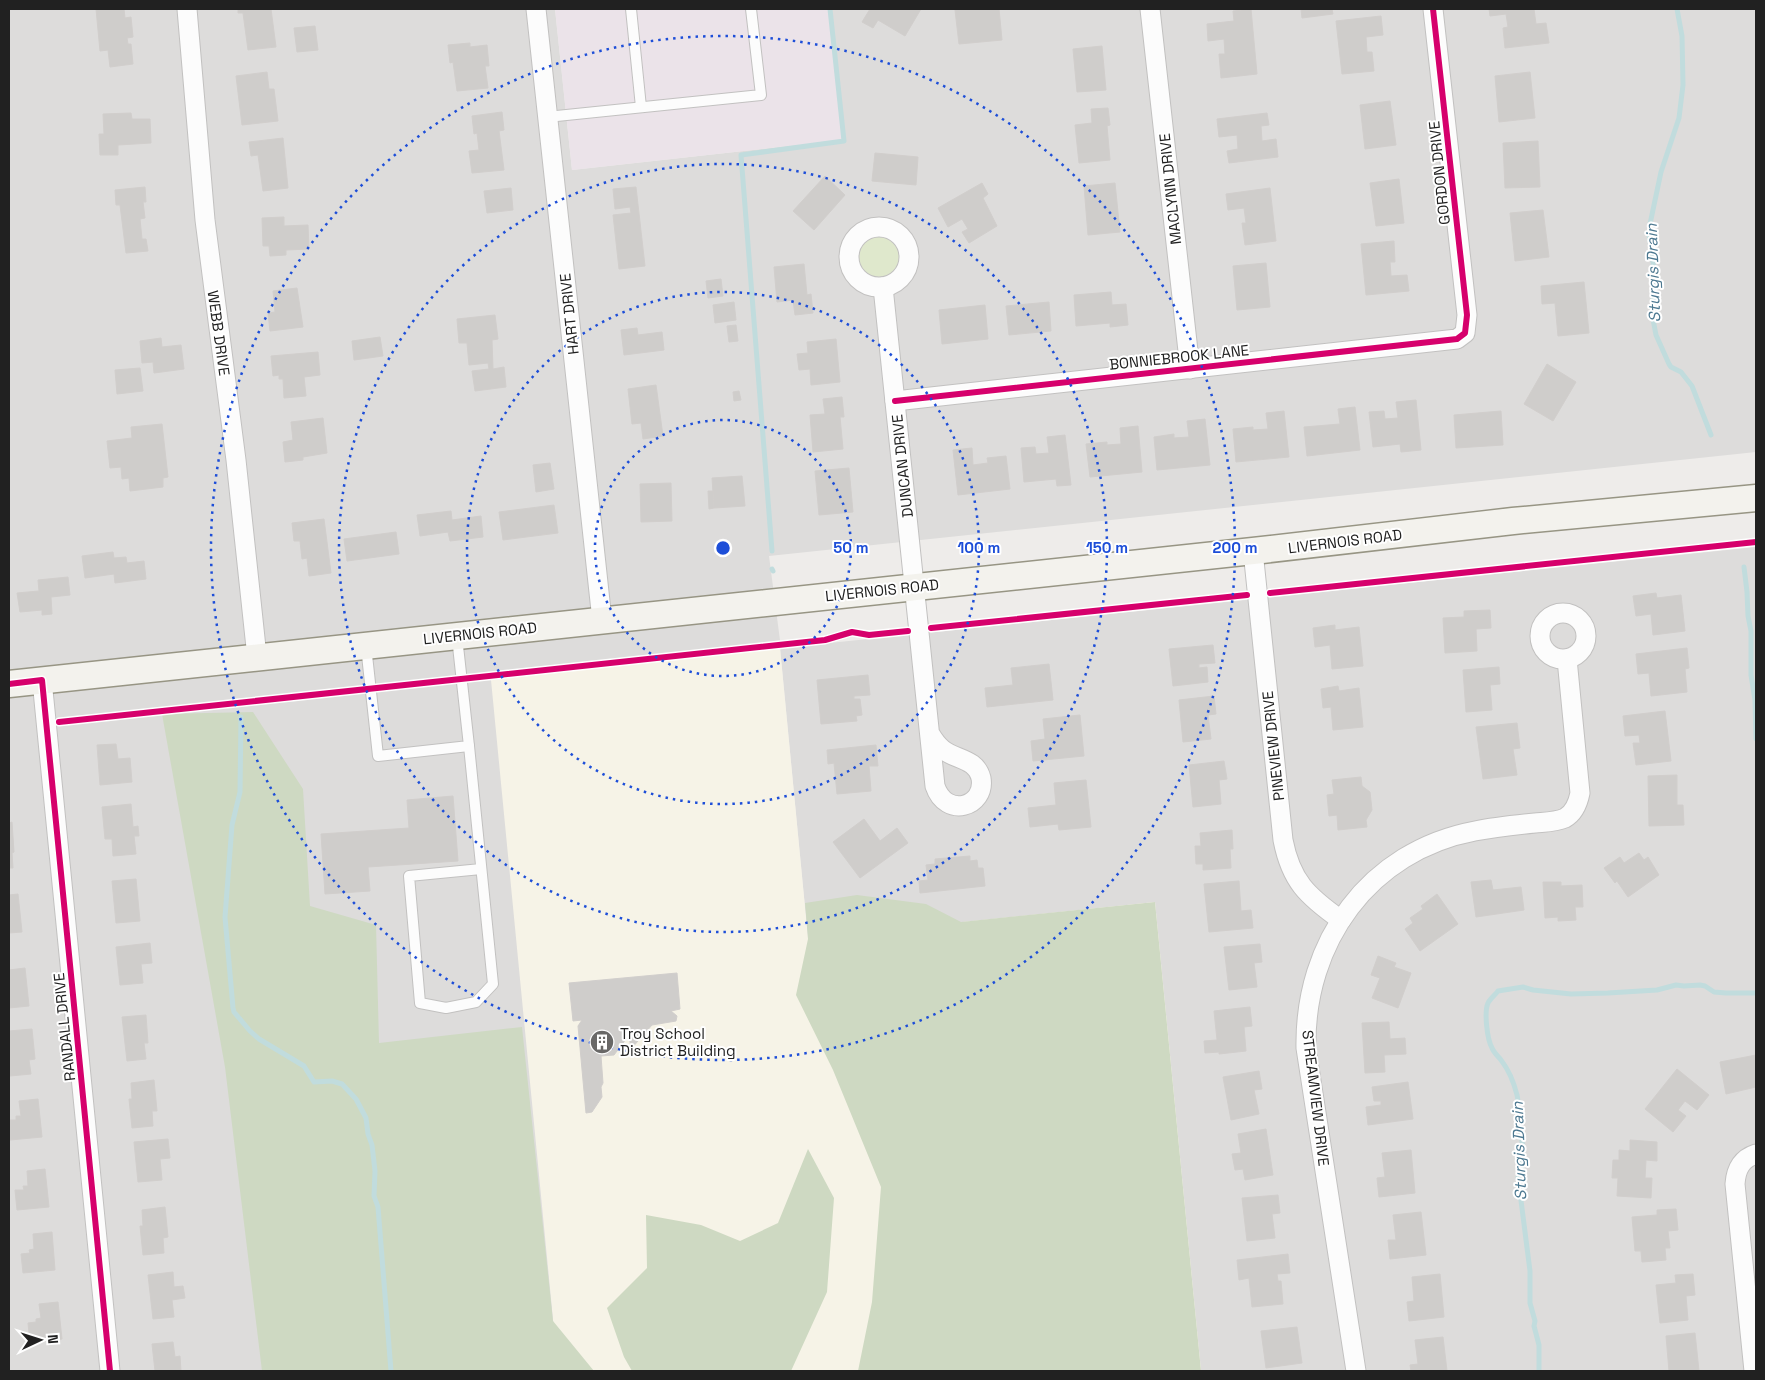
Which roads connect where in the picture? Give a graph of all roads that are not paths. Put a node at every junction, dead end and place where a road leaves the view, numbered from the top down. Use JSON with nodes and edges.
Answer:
{"nodes":[{"id":1,"x":187,"y":9,"type":"edge"},
{"id":2,"x":536,"y":9,"type":"edge"},
{"id":3,"x":631,"y":9,"type":"edge"},
{"id":4,"x":751,"y":9,"type":"edge"},
{"id":5,"x":1150,"y":9,"type":"edge"},
{"id":6,"x":1433,"y":9,"type":"edge"},
{"id":7,"x":641,"y":107,"type":"junction"},
{"id":8,"x":547,"y":117,"type":"junction"},
{"id":9,"x":883,"y":286,"type":"dead end"},
{"id":10,"x":1465,"y":333,"type":"joint"},
{"id":11,"x":1190,"y":369,"type":"junction"},
{"id":12,"x":895,"y":401,"type":"junction"},
{"id":13,"x":1756,"y":498,"type":"edge"},
{"id":14,"x":1253,"y":551,"type":"junction"},
{"id":15,"x":914,"y":587,"type":"junction"},
{"id":16,"x":602,"y":620,"type":"junction"},
{"id":17,"x":457,"y":636,"type":"junction"},
{"id":18,"x":366,"y":646,"type":"junction"},
{"id":19,"x":257,"y":657,"type":"junction"},
{"id":20,"x":1567,"y":659,"type":"dead end"},
{"id":21,"x":42,"y":680,"type":"junction"},
{"id":22,"x":9,"y":684,"type":"edge"},
{"id":23,"x":930,"y":734,"type":"dead end"},
{"id":24,"x":469,"y":746,"type":"junction"},
{"id":25,"x":481,"y":869,"type":"junction"},
{"id":26,"x":1341,"y":920,"type":"junction"},
{"id":27,"x":1756,"y":1154,"type":"edge"},
{"id":28,"x":110,"y":1371,"type":"edge"},
{"id":29,"x":1356,"y":1371,"type":"edge"},
{"id":30,"x":1754,"y":1371,"type":"edge"}],
"edges":[{"from":1,"to":19,"type":"street","name":"WEBB DRIVE"},
{"from":2,"to":8,"type":"street","name":"HART DRIVE"},
{"from":3,"to":7,"type":"lane"},
{"from":4,"to":7,"type":"lane"},
{"from":5,"to":11,"type":"street","name":"MACLYNN DRIVE"},
{"from":6,"to":10,"type":"street","name":"GORDON DRIVE"},
{"from":7,"to":8,"type":"lane"},
{"from":8,"to":16,"type":"street","name":"HART DRIVE"},
{"from":9,"to":12,"type":"street","name":"DUNCAN DRIVE"},
{"from":10,"to":11,"type":"street","name":"BONNIEBROOK LANE"},
{"from":11,"to":12,"type":"street","name":"BONNIEBROOK LANE"},
{"from":12,"to":15,"type":"street","name":"DUNCAN DRIVE"},
{"from":13,"to":14,"type":"main road","name":"LIVERNOIS ROAD"},
{"from":14,"to":15,"type":"main road","name":"LIVERNOIS ROAD"},
{"from":14,"to":26,"type":"street","name":"PINEVIEW DRIVE"},
{"from":15,"to":16,"type":"main road","name":"LIVERNOIS ROAD"},
{"from":15,"to":23,"type":"street","name":"DUNCAN DRIVE"},
{"from":16,"to":17,"type":"main road","name":"LIVERNOIS ROAD"},
{"from":17,"to":18,"type":"main road","name":"LIVERNOIS ROAD"},
{"from":17,"to":24,"type":"lane"},
{"from":18,"to":19,"type":"main road","name":"LIVERNOIS ROAD"},
{"from":18,"to":24,"type":"lane"},
{"from":19,"to":21,"type":"main road","name":"LIVERNOIS ROAD"},
{"from":20,"to":26,"type":"street","name":"STREAMVIEW DRIVE"},
{"from":21,"to":22,"type":"main road","name":"LIVERNOIS ROAD"},
{"from":21,"to":28,"type":"street","name":"RANDALL DRIVE"},
{"from":24,"to":25,"type":"lane"},
{"from":25,"to":25,"type":"lane"},
{"from":26,"to":29,"type":"street","name":"STREAMVIEW DRIVE"},
{"from":27,"to":30,"type":"street"}]}
